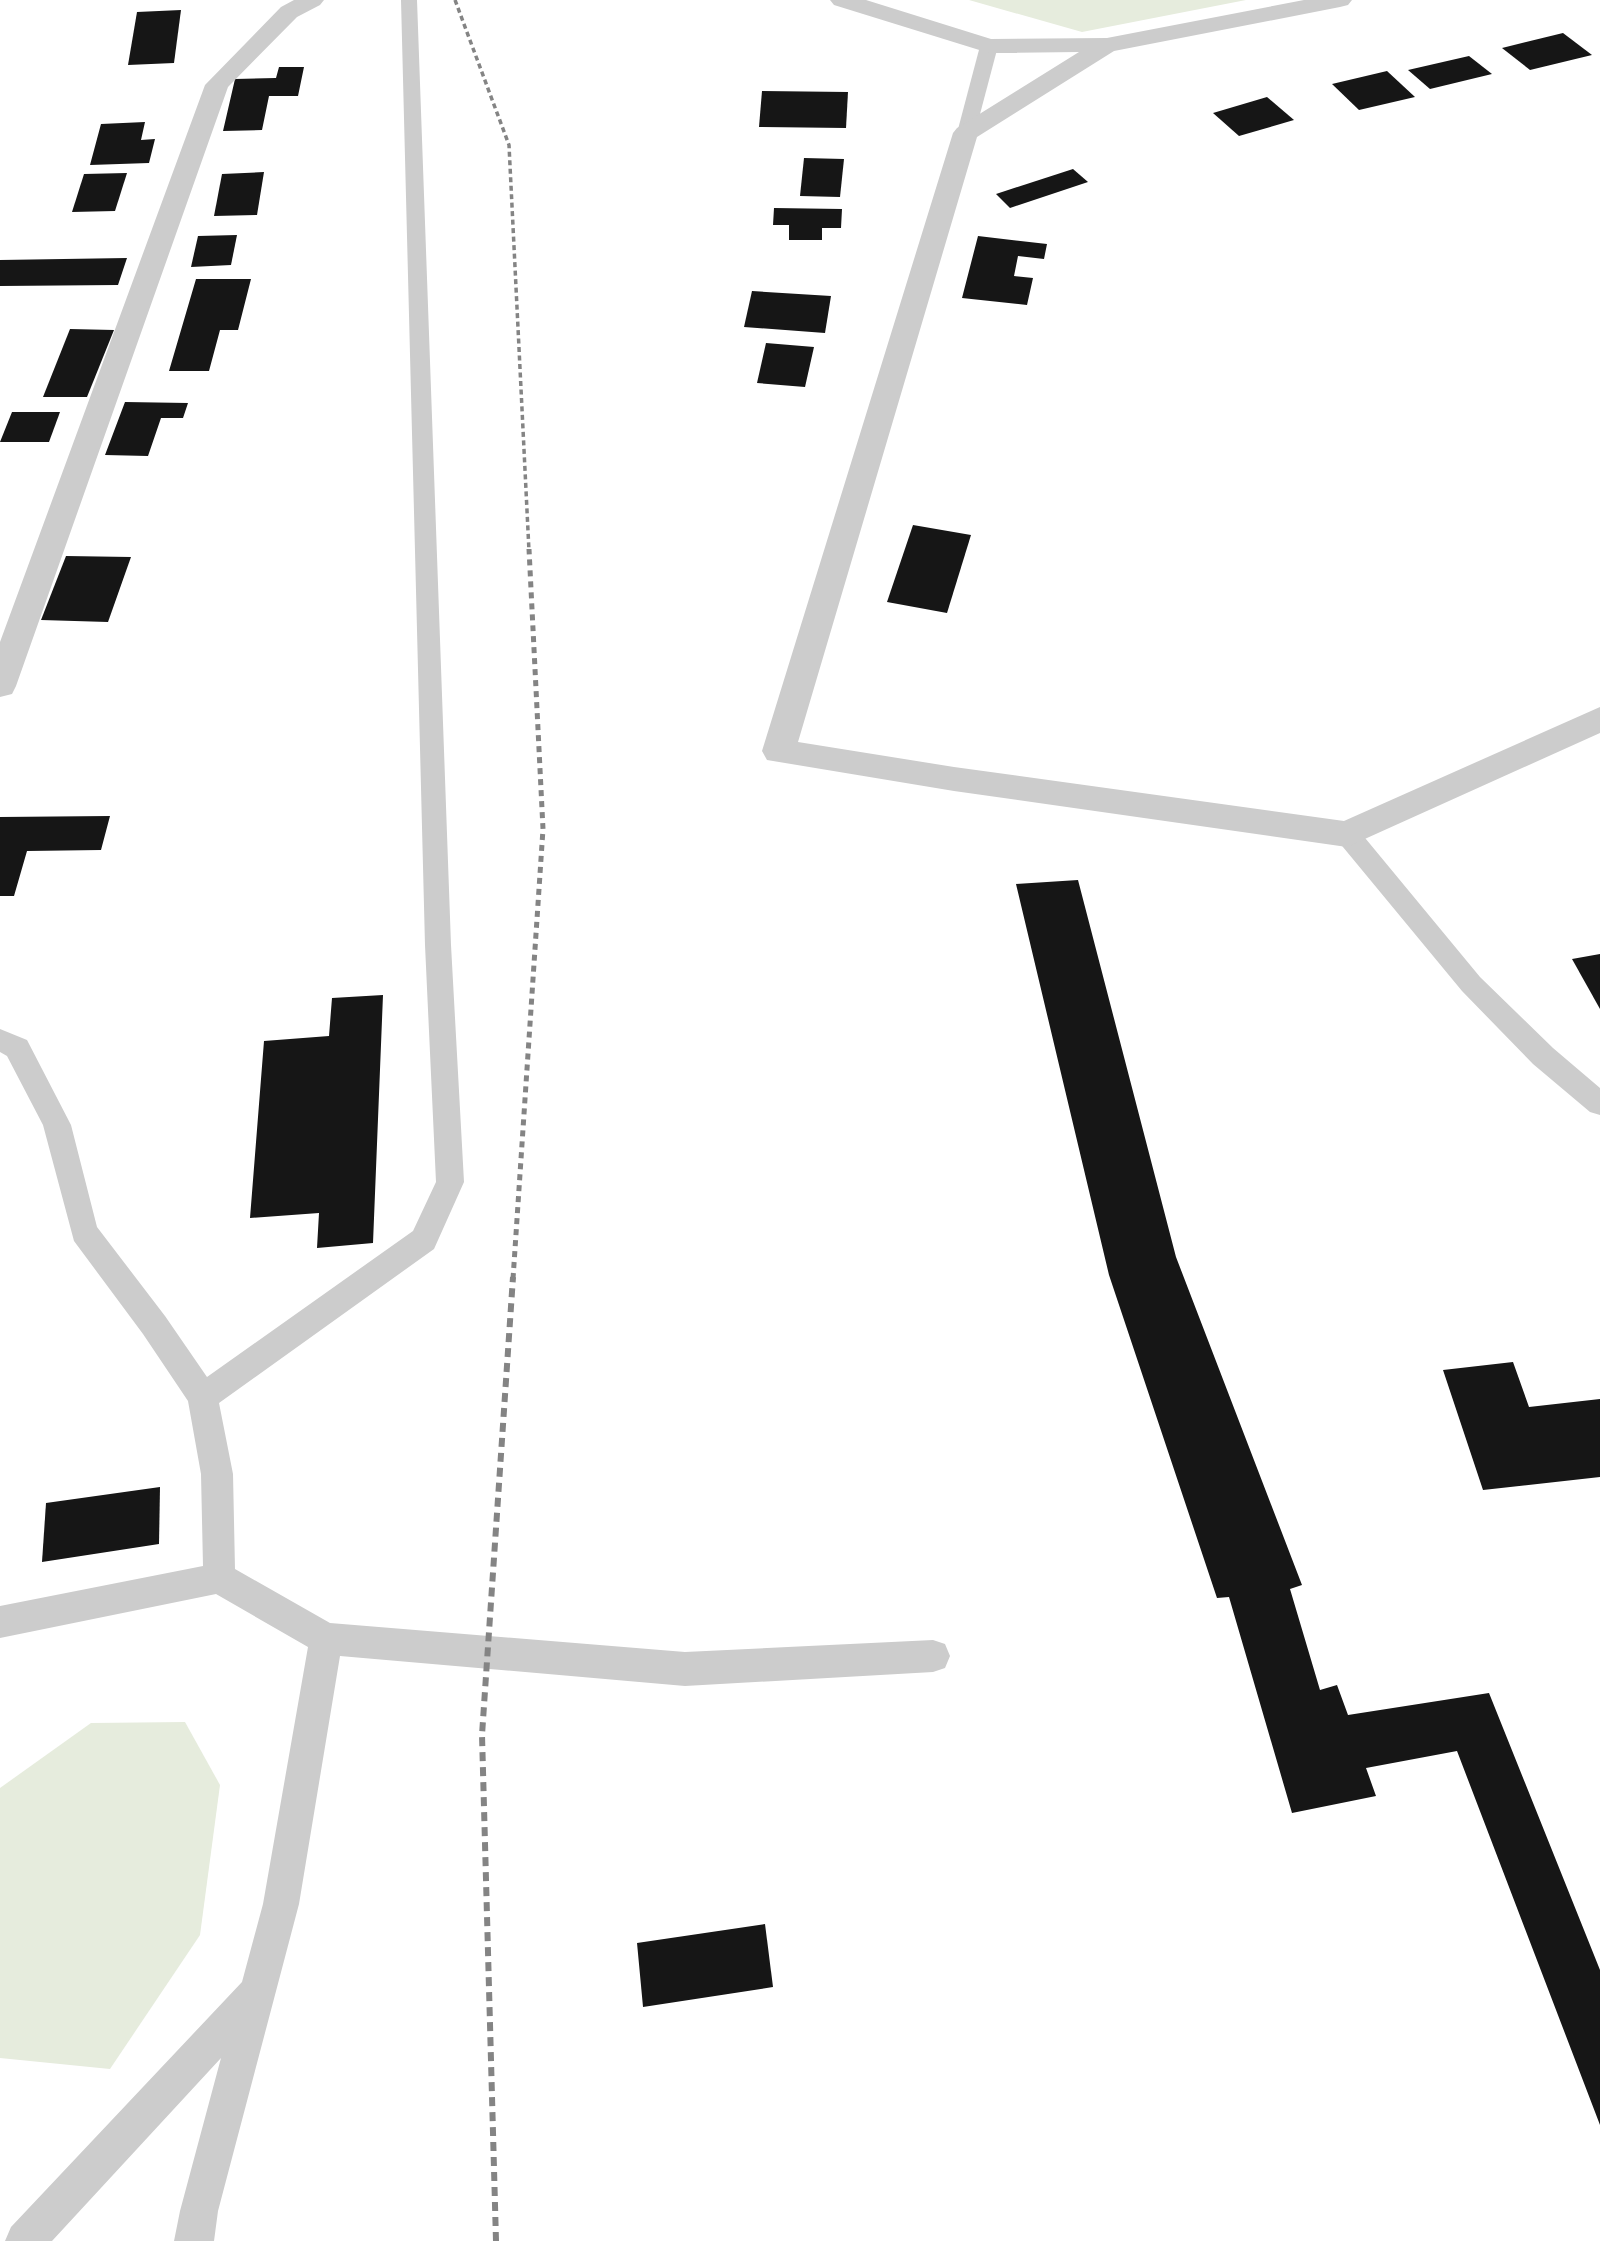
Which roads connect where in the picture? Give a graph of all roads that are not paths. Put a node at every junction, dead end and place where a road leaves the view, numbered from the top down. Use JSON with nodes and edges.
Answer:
{"nodes":[{"id":1,"x":312,"y":0,"type":"edge"},
{"id":2,"x":409,"y":0,"type":"edge"},
{"id":3,"x":842,"y":0,"type":"edge"},
{"id":4,"x":1339,"y":0,"type":"edge"},
{"id":5,"x":1107,"y":45,"type":"junction"},
{"id":6,"x":989,"y":46,"type":"junction"},
{"id":7,"x":966,"y":133,"type":"junction"},
{"id":8,"x":0,"y":685,"type":"edge"},
{"id":9,"x":1600,"y":719,"type":"edge"},
{"id":10,"x":1347,"y":834,"type":"junction"},
{"id":11,"x":0,"y":1040,"type":"edge"},
{"id":12,"x":1600,"y":1104,"type":"edge"},
{"id":13,"x":203,"y":1397,"type":"junction"},
{"id":14,"x":219,"y":1578,"type":"junction"},
{"id":15,"x":0,"y":1622,"type":"edge"},
{"id":16,"x":326,"y":1639,"type":"junction"},
{"id":17,"x":933,"y":1656,"type":"dead end"},
{"id":18,"x":257,"y":1993,"type":"junction"},
{"id":19,"x":24,"y":2241,"type":"edge"},
{"id":20,"x":194,"y":2241,"type":"edge"}],
"edges":[{"from":1,"to":8,"type":"street"},
{"from":2,"to":13,"type":"lane"},
{"from":3,"to":6,"type":"street"},
{"from":4,"to":5,"type":"street"},
{"from":5,"to":6,"type":"street"},
{"from":5,"to":7,"type":"street"},
{"from":6,"to":7,"type":"lane"},
{"from":7,"to":10,"type":"street"},
{"from":9,"to":10,"type":"street"},
{"from":10,"to":12,"type":"lane"},
{"from":11,"to":13,"type":"lane"},
{"from":13,"to":14,"type":"lane"},
{"from":14,"to":15,"type":"lane"},
{"from":14,"to":16,"type":"lane"},
{"from":16,"to":17,"type":"lane"},
{"from":16,"to":18,"type":"lane"},
{"from":18,"to":19,"type":"lane"},
{"from":18,"to":20,"type":"lane"}]}
